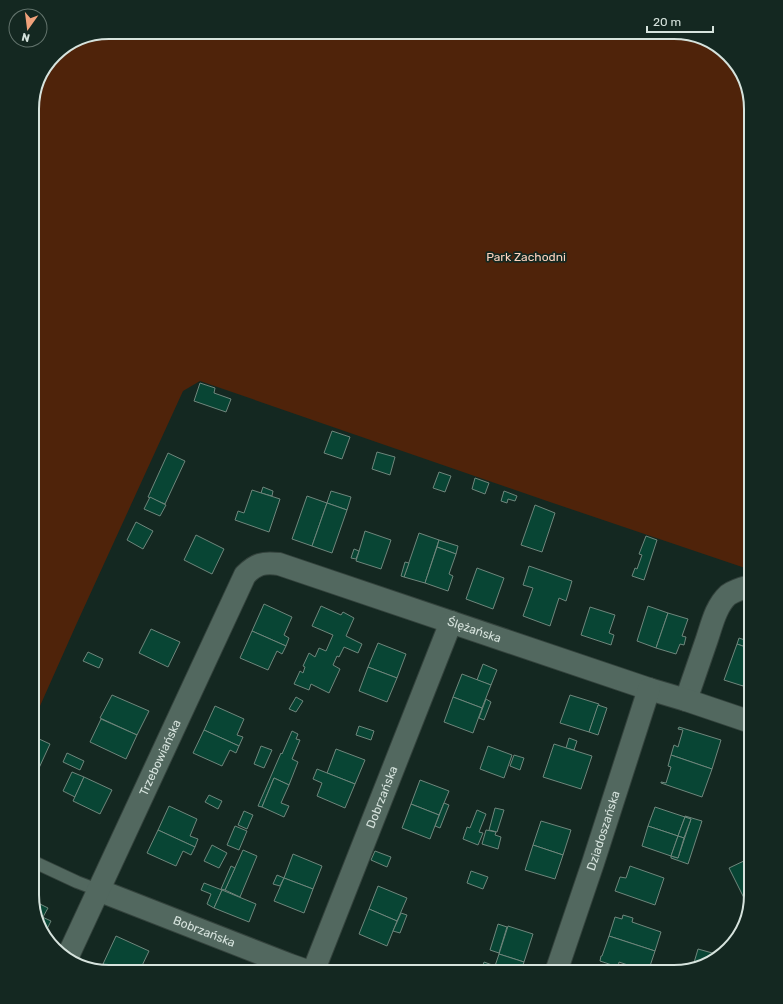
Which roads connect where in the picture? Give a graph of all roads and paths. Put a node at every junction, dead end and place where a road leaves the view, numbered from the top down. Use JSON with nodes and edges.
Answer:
{"nodes":[{"id":1,"x":261,"y":564,"type":"joint"},
{"id":2,"x":744,"y":587,"type":"edge"},
{"id":3,"x":451,"y":622,"type":"junction"},
{"id":4,"x":649,"y":689,"type":"junction"},
{"id":5,"x":686,"y":700,"type":"junction"},
{"id":6,"x":744,"y":720,"type":"edge"},
{"id":7,"x":39,"y":864,"type":"edge"},
{"id":8,"x":98,"y":890,"type":"junction"},
{"id":9,"x":69,"y":953,"type":"edge"},
{"id":10,"x":290,"y":965,"type":"edge"},
{"id":11,"x":316,"y":965,"type":"edge"},
{"id":12,"x":558,"y":965,"type":"edge"}],
"edges":[{"from":1,"to":3,"type":"street","name":"Ślężańska"},
{"from":1,"to":8,"type":"street","name":"Trzebowiańska"},
{"from":2,"to":5,"type":"street"},
{"from":3,"to":4,"type":"street","name":"Ślężańska"},
{"from":3,"to":11,"type":"street","name":"Dobrzańska"},
{"from":4,"to":5,"type":"street","name":"Ślężańska"},
{"from":4,"to":12,"type":"street","name":"Dziadoszańska"},
{"from":5,"to":6,"type":"street","name":"Ślężańska"},
{"from":7,"to":8,"type":"lane"},
{"from":8,"to":9,"type":"street","name":"Trzebowiańska"},
{"from":8,"to":10,"type":"street","name":"Bobrzańska"}]}
